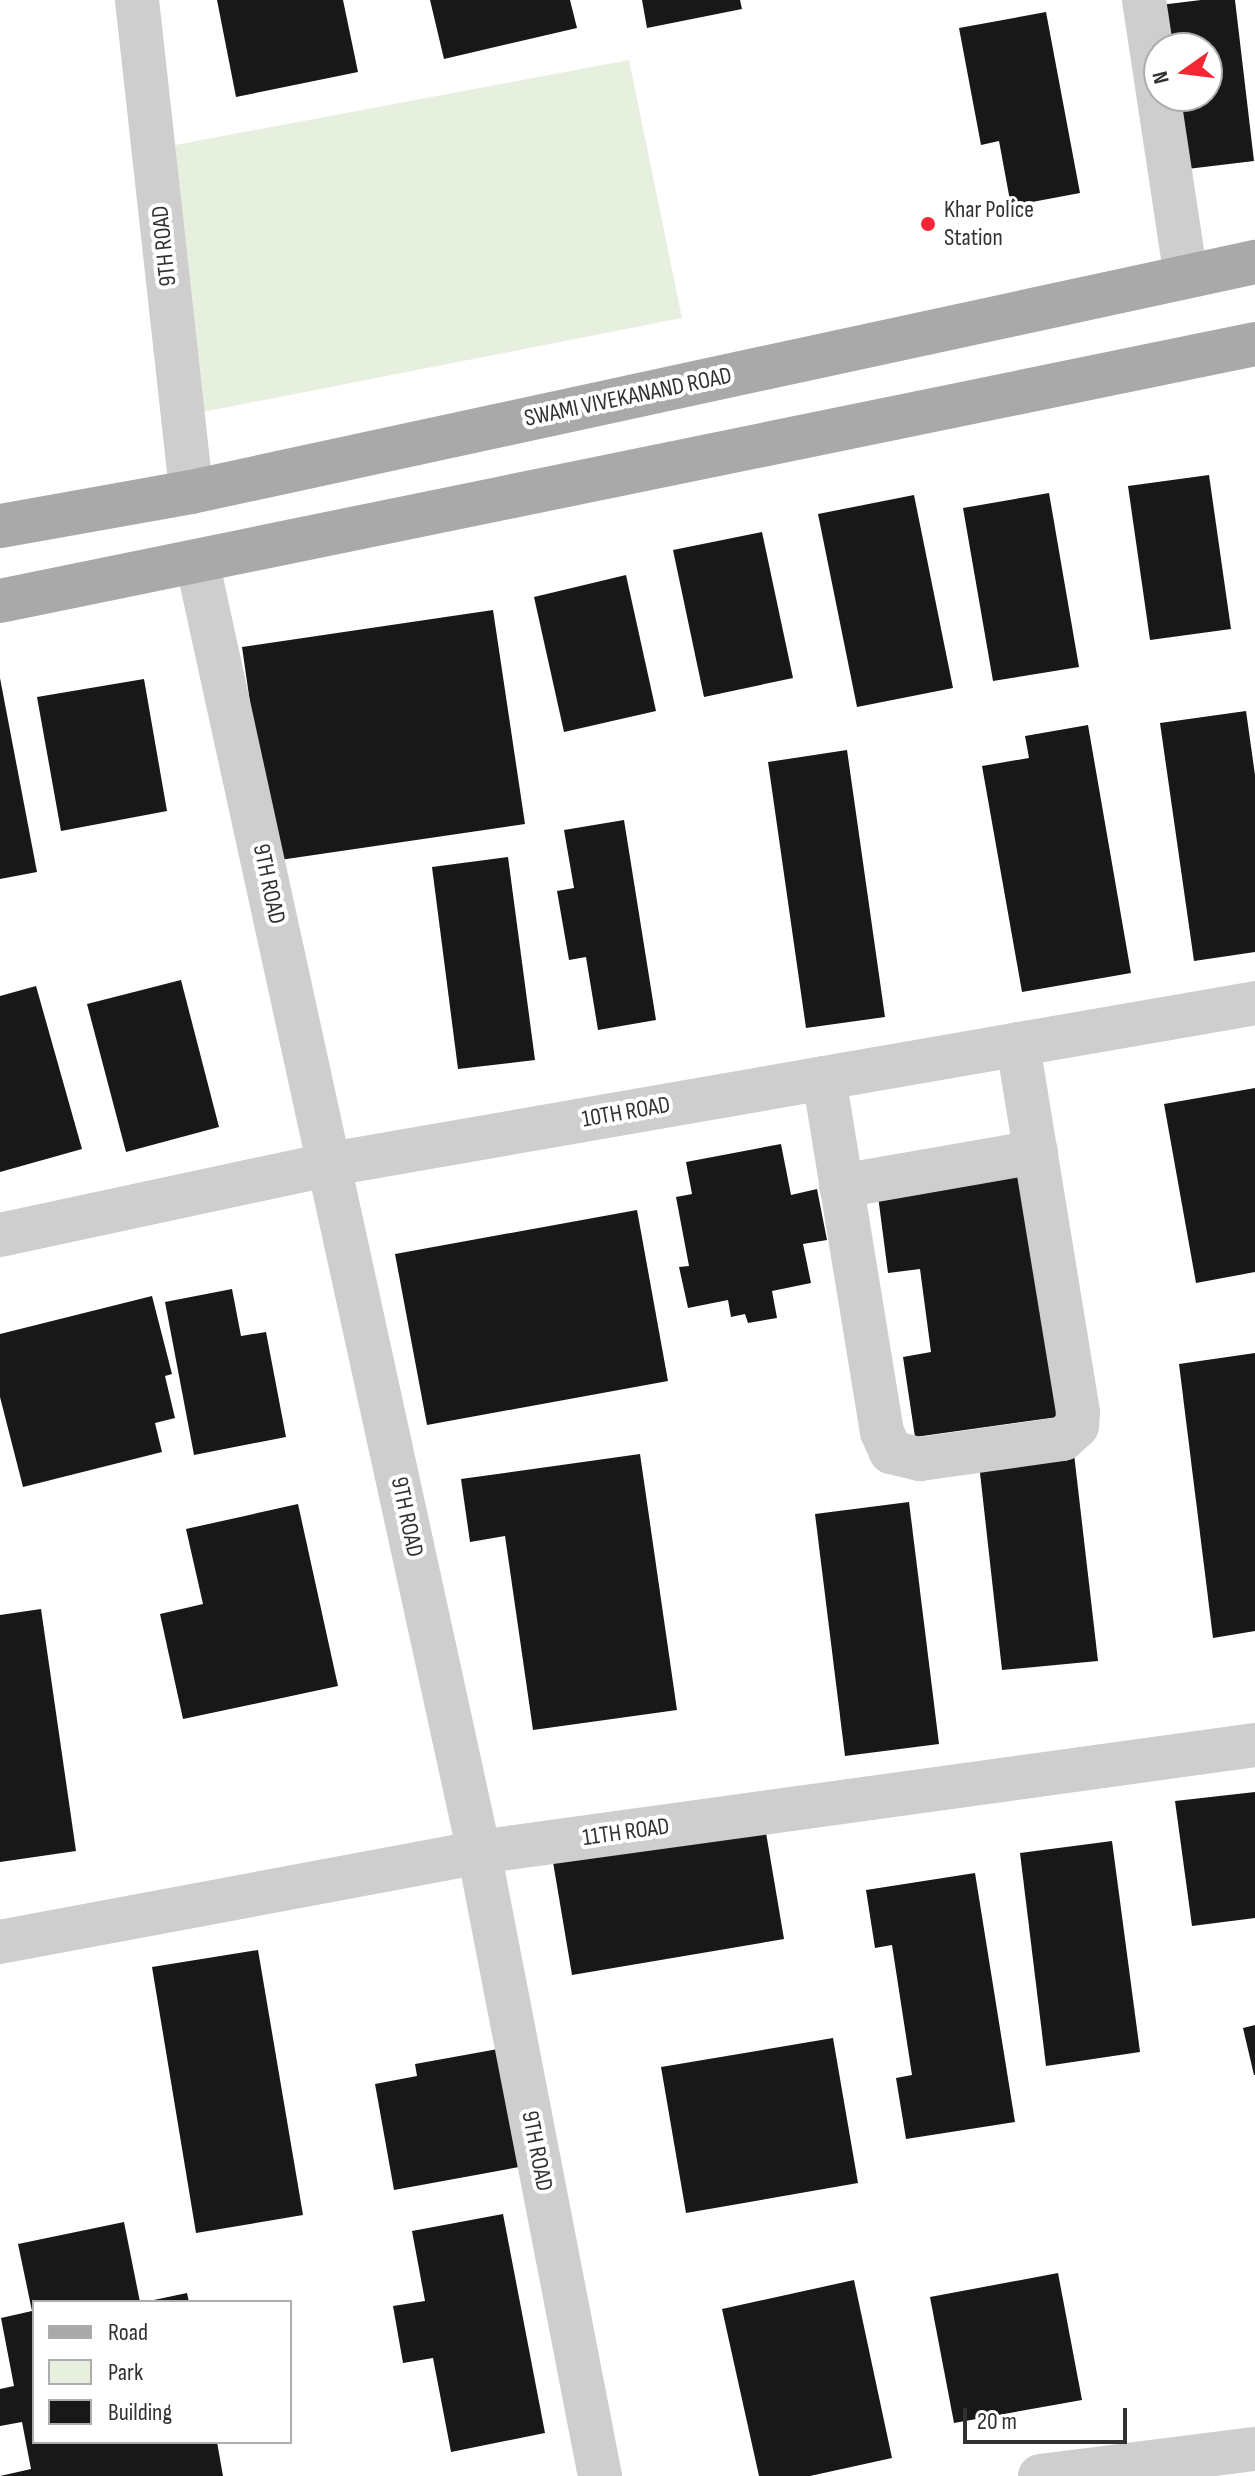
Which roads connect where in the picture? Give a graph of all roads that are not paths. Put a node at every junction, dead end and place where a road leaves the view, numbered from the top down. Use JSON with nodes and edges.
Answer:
{"nodes":[{"id":1,"x":137,"y":0,"type":"edge"},
{"id":2,"x":1144,"y":0,"type":"edge"},
{"id":3,"x":1255,"y":262,"type":"edge"},
{"id":4,"x":1186,"y":277,"type":"junction"},
{"id":5,"x":1255,"y":344,"type":"edge"},
{"id":6,"x":191,"y":492,"type":"junction"},
{"id":7,"x":0,"y":526,"type":"edge"},
{"id":8,"x":197,"y":561,"type":"junction"},
{"id":9,"x":0,"y":601,"type":"edge"},
{"id":10,"x":1255,"y":1003,"type":"edge"},
{"id":11,"x":1018,"y":1044,"type":"junction"},
{"id":12,"x":824,"y":1078,"type":"junction"},
{"id":13,"x":1036,"y":1152,"type":"junction"},
{"id":14,"x":331,"y":1164,"type":"junction"},
{"id":15,"x":841,"y":1186,"type":"junction"},
{"id":16,"x":0,"y":1235,"type":"edge"},
{"id":17,"x":1255,"y":1745,"type":"edge"},
{"id":18,"x":479,"y":1852,"type":"junction"},
{"id":19,"x":0,"y":1942,"type":"edge"},
{"id":20,"x":1255,"y":2449,"type":"edge"},
{"id":21,"x":600,"y":2476,"type":"edge"},
{"id":22,"x":1040,"y":2476,"type":"edge"}],
"edges":[{"from":1,"to":6,"type":"street","name":"9TH ROAD"},
{"from":2,"to":4,"type":"street"},
{"from":3,"to":4,"type":"main road","name":"SWAMI VIVEKANAND ROAD"},
{"from":4,"to":6,"type":"main road","name":"SWAMI VIVEKANAND ROAD"},
{"from":5,"to":8,"type":"main road"},
{"from":6,"to":7,"type":"main road","name":"SWAMI VIVEKANAND ROAD"},
{"from":8,"to":9,"type":"main road"},
{"from":8,"to":14,"type":"street","name":"9TH ROAD"},
{"from":10,"to":11,"type":"street","name":"10TH ROAD"},
{"from":11,"to":12,"type":"street","name":"10TH ROAD"},
{"from":11,"to":13,"type":"street"},
{"from":12,"to":14,"type":"street","name":"10TH ROAD"},
{"from":12,"to":15,"type":"street"},
{"from":13,"to":15,"type":"street"},
{"from":13,"to":15,"type":"street"},
{"from":14,"to":16,"type":"street","name":"10TH ROAD"},
{"from":14,"to":18,"type":"street","name":"9TH ROAD"},
{"from":17,"to":18,"type":"street","name":"11TH ROAD"},
{"from":18,"to":19,"type":"street","name":"11TH ROAD"},
{"from":18,"to":21,"type":"street","name":"9TH ROAD"},
{"from":20,"to":22,"type":"street"}]}
